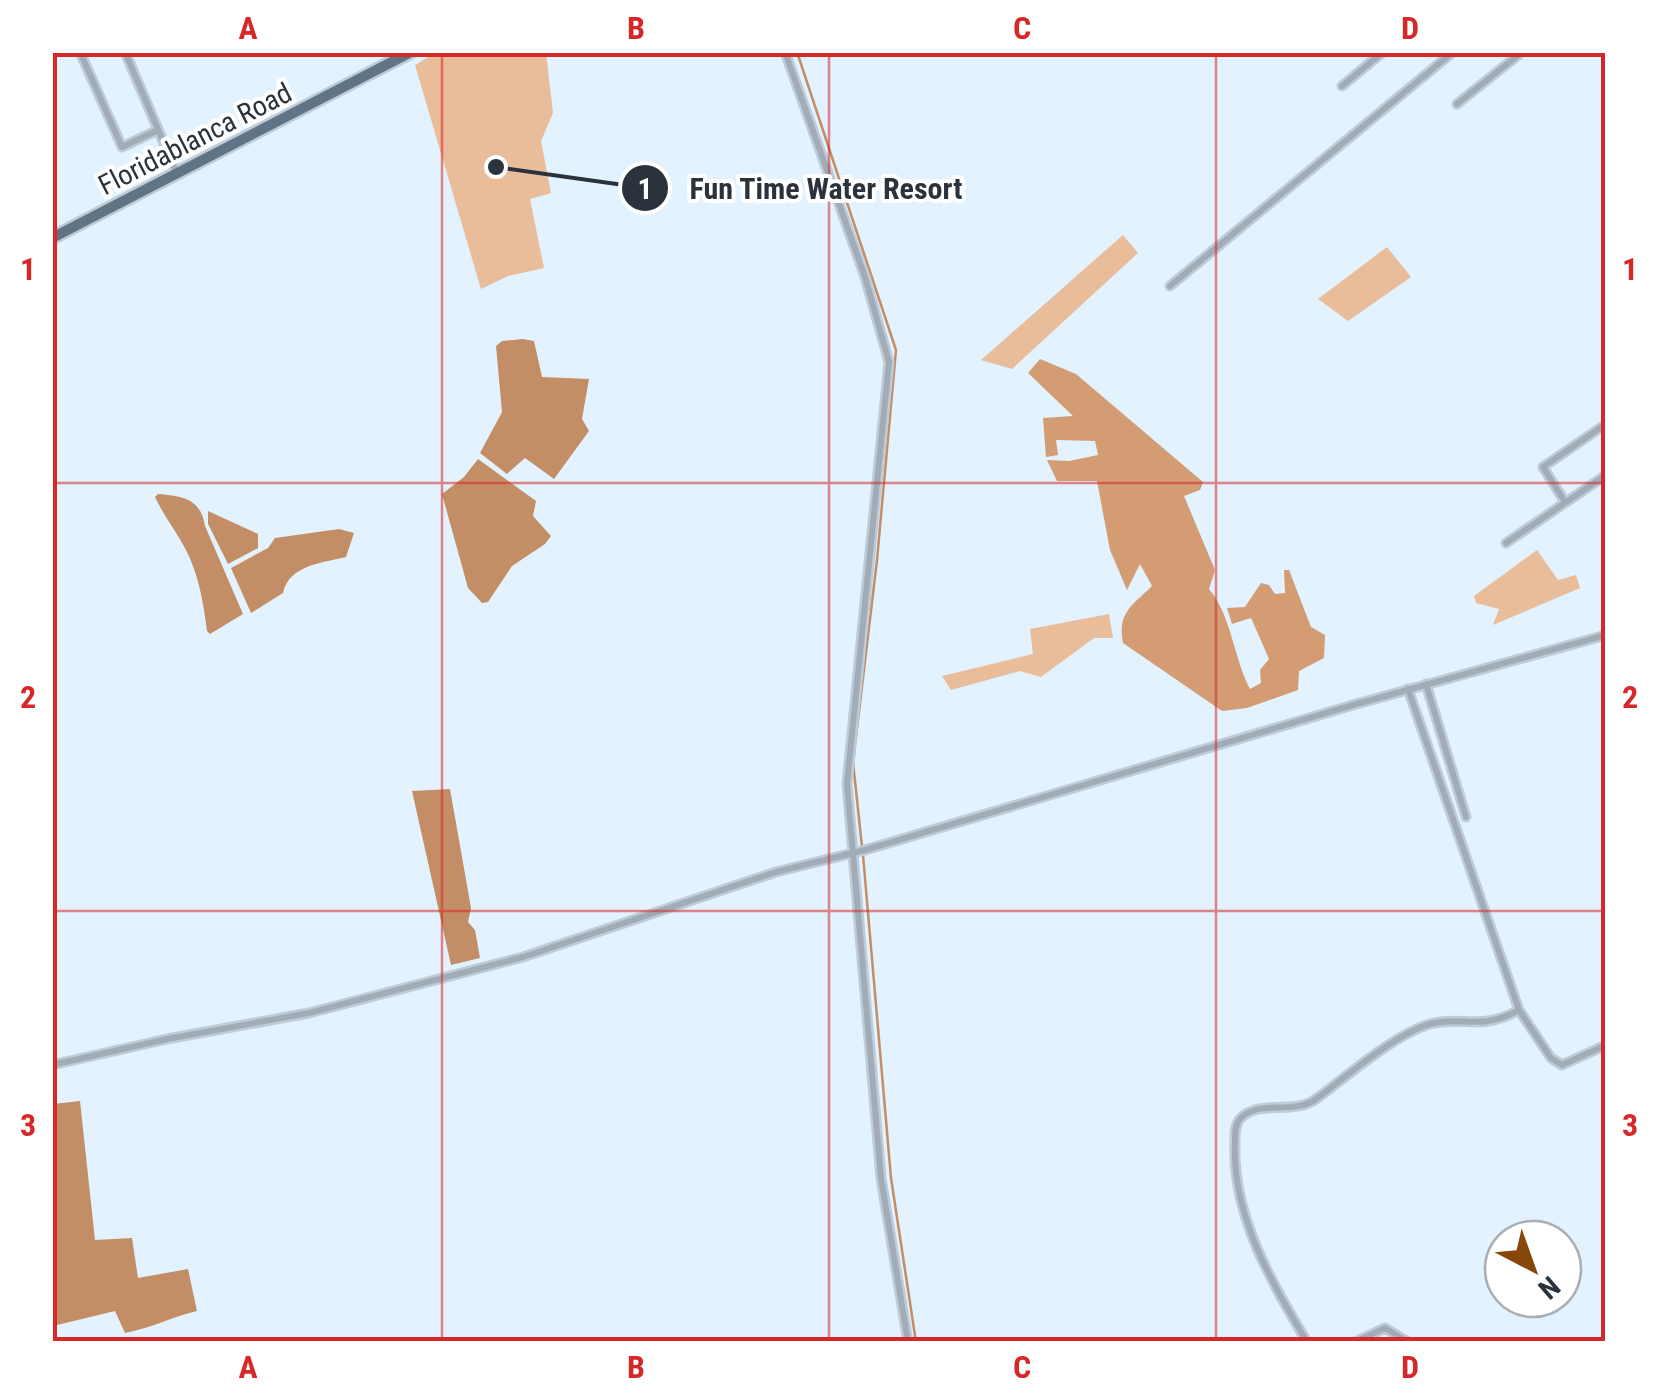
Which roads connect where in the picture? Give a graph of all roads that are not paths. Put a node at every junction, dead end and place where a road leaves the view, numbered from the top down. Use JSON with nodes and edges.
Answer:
{"nodes":[{"id":1,"x":80,"y":52,"type":"edge"},
{"id":2,"x":125,"y":52,"type":"edge"},
{"id":3,"x":411,"y":52,"type":"edge"},
{"id":4,"x":785,"y":52,"type":"edge"},
{"id":5,"x":1383,"y":52,"type":"edge"},
{"id":6,"x":1453,"y":52,"type":"edge"},
{"id":7,"x":1522,"y":52,"type":"edge"},
{"id":8,"x":1342,"y":86,"type":"dead end"},
{"id":9,"x":1457,"y":104,"type":"dead end"},
{"id":10,"x":158,"y":130,"type":"junction"},
{"id":11,"x":177,"y":174,"type":"junction"},
{"id":12,"x":52,"y":238,"type":"edge"},
{"id":13,"x":1170,"y":286,"type":"dead end"},
{"id":14,"x":1606,"y":424,"type":"edge"},
{"id":15,"x":1606,"y":475,"type":"edge"},
{"id":16,"x":1565,"y":502,"type":"junction"},
{"id":17,"x":1506,"y":544,"type":"dead end"},
{"id":18,"x":1606,"y":634,"type":"edge"},
{"id":19,"x":1426,"y":684,"type":"junction"},
{"id":20,"x":1408,"y":689,"type":"junction"},
{"id":21,"x":1466,"y":818,"type":"dead end"},
{"id":22,"x":859,"y":852,"type":"junction"},
{"id":23,"x":1519,"y":1010,"type":"junction"},
{"id":24,"x":1606,"y":1045,"type":"edge"},
{"id":25,"x":52,"y":1065,"type":"edge"},
{"id":26,"x":908,"y":1342,"type":"edge"},
{"id":27,"x":1308,"y":1342,"type":"edge"},
{"id":28,"x":1355,"y":1342,"type":"edge"},
{"id":29,"x":1408,"y":1342,"type":"edge"}],
"edges":[{"from":1,"to":10,"type":"street"},
{"from":2,"to":10,"type":"street"},
{"from":3,"to":11,"type":"main road","name":"Floridablanca Road"},
{"from":4,"to":22,"type":"street"},
{"from":5,"to":8,"type":"street"},
{"from":6,"to":13,"type":"street"},
{"from":7,"to":9,"type":"street"},
{"from":10,"to":11,"type":"street"},
{"from":11,"to":12,"type":"main road","name":"Floridablanca Road"},
{"from":14,"to":16,"type":"street"},
{"from":15,"to":16,"type":"street"},
{"from":16,"to":17,"type":"street"},
{"from":18,"to":19,"type":"street"},
{"from":19,"to":20,"type":"street"},
{"from":19,"to":21,"type":"street"},
{"from":20,"to":22,"type":"street"},
{"from":20,"to":23,"type":"street"},
{"from":22,"to":25,"type":"street"},
{"from":22,"to":26,"type":"street"},
{"from":23,"to":24,"type":"street"},
{"from":23,"to":27,"type":"street"},
{"from":28,"to":29,"type":"street"}]}
